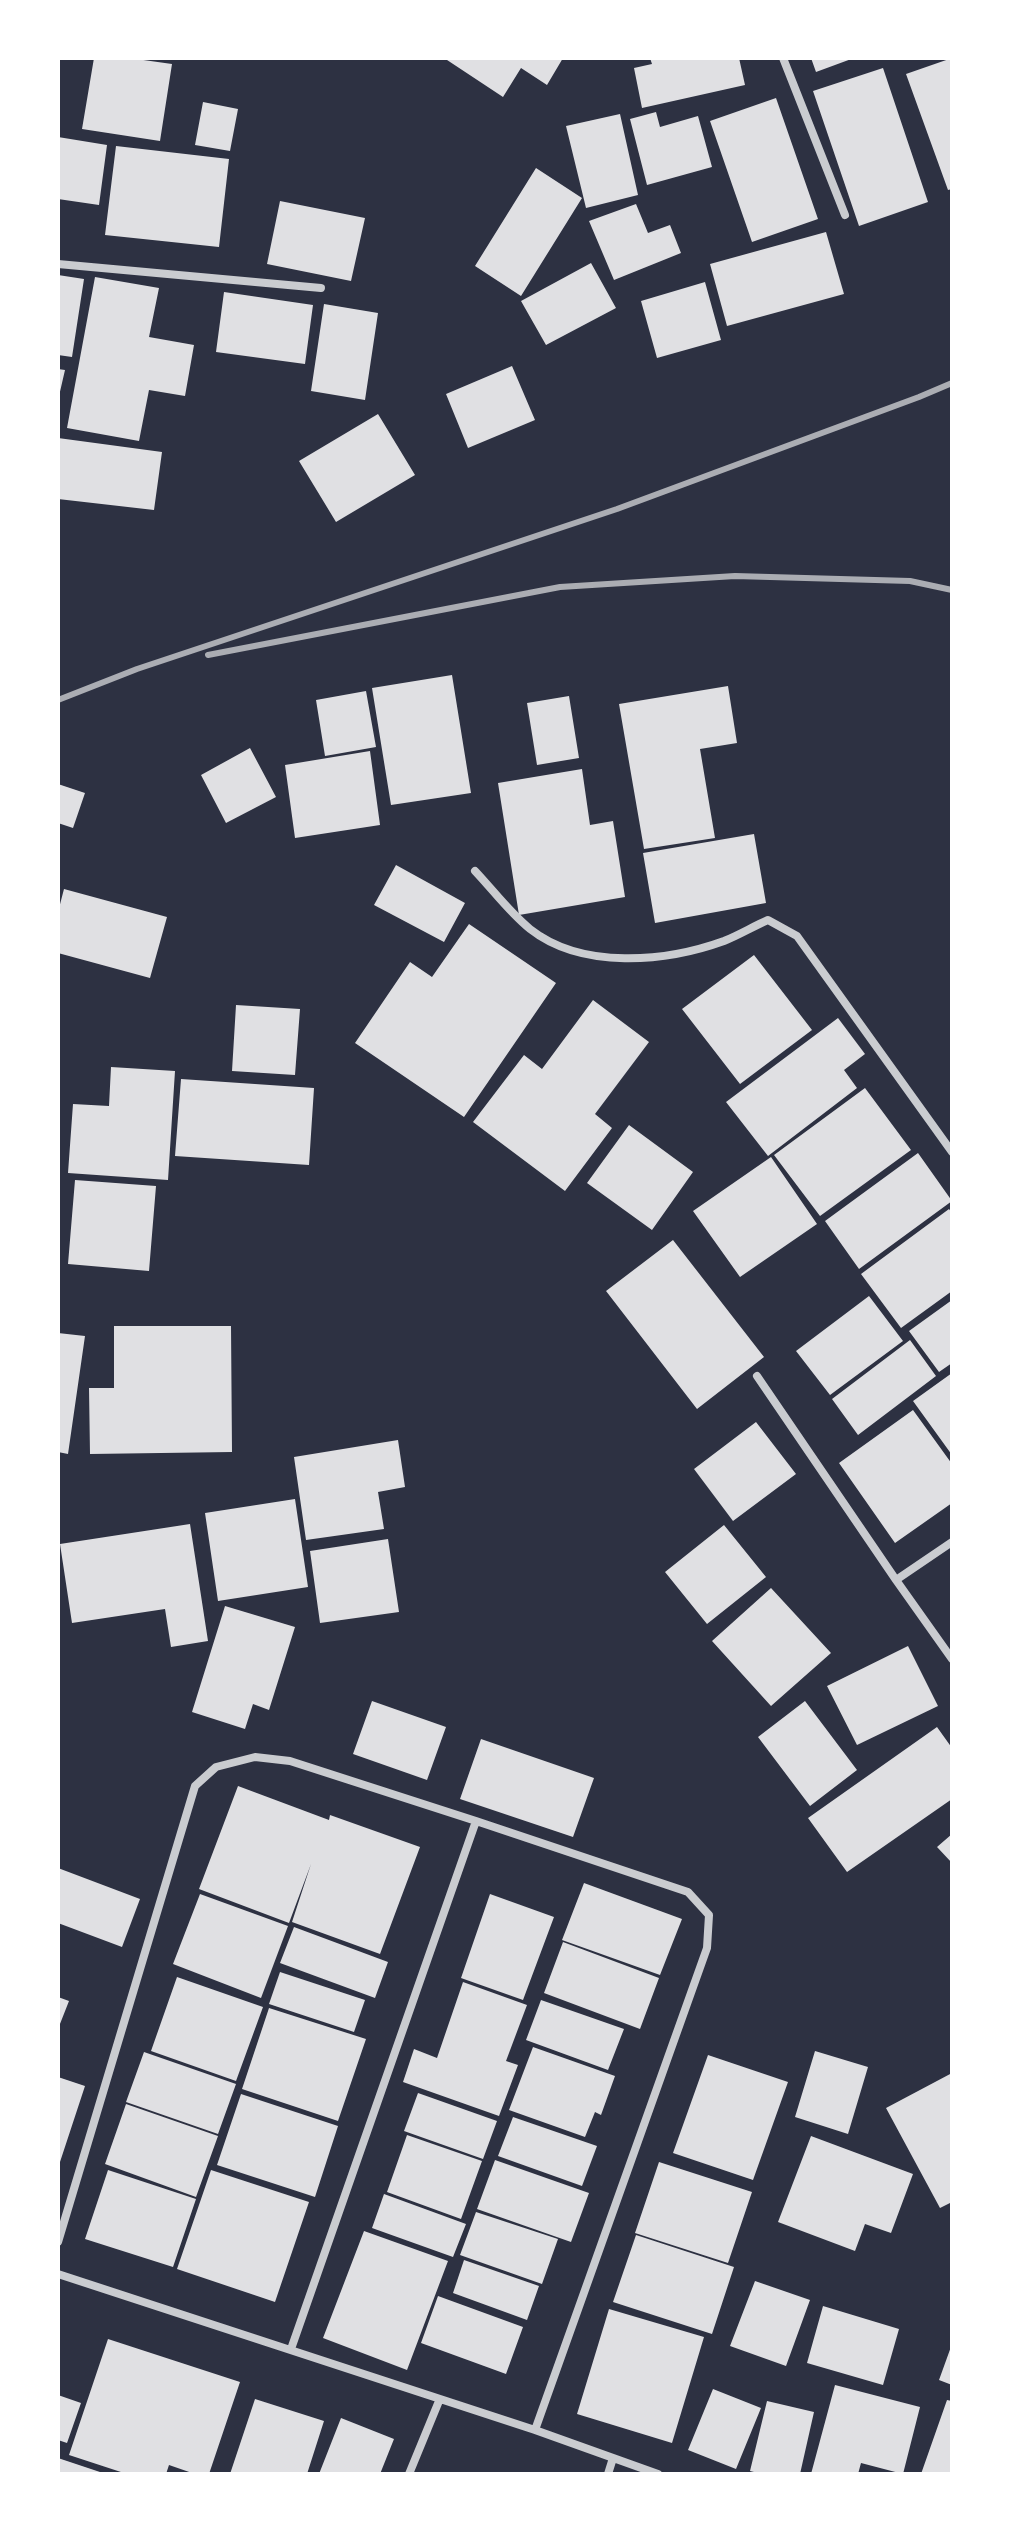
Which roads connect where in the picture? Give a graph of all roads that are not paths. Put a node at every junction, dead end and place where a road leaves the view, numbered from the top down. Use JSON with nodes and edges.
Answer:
{"nodes":[{"id":1,"x":783,"y":58,"type":"edge"},
{"id":2,"x":845,"y":215,"type":"dead end"},
{"id":3,"x":58,"y":264,"type":"edge"},
{"id":4,"x":321,"y":288,"type":"dead end"},
{"id":5,"x":475,"y":871,"type":"dead end"},
{"id":6,"x":952,"y":1152,"type":"edge"},
{"id":7,"x":757,"y":1376,"type":"dead end"},
{"id":8,"x":952,"y":1542,"type":"edge"},
{"id":9,"x":896,"y":1580,"type":"junction"},
{"id":10,"x":952,"y":1659,"type":"edge"},
{"id":11,"x":476,"y":1821,"type":"junction"},
{"id":12,"x":58,"y":2242,"type":"edge"},
{"id":13,"x":58,"y":2274,"type":"edge"},
{"id":14,"x":291,"y":2349,"type":"junction"},
{"id":15,"x":439,"y":2401,"type":"junction"},
{"id":16,"x":535,"y":2430,"type":"junction"},
{"id":17,"x":613,"y":2458,"type":"junction"},
{"id":18,"x":409,"y":2474,"type":"edge"},
{"id":19,"x":608,"y":2474,"type":"edge"},
{"id":20,"x":658,"y":2474,"type":"edge"}],
"edges":[{"from":1,"to":2,"type":"street"},
{"from":3,"to":4,"type":"street"},
{"from":5,"to":6,"type":"street"},
{"from":7,"to":9,"type":"street"},
{"from":8,"to":9,"type":"street"},
{"from":9,"to":10,"type":"street"},
{"from":11,"to":12,"type":"street"},
{"from":11,"to":14,"type":"street"},
{"from":11,"to":16,"type":"street"},
{"from":13,"to":14,"type":"street"},
{"from":14,"to":15,"type":"street"},
{"from":15,"to":16,"type":"street"},
{"from":15,"to":18,"type":"street"},
{"from":16,"to":17,"type":"street"},
{"from":17,"to":19,"type":"street"},
{"from":17,"to":20,"type":"street"}]}
